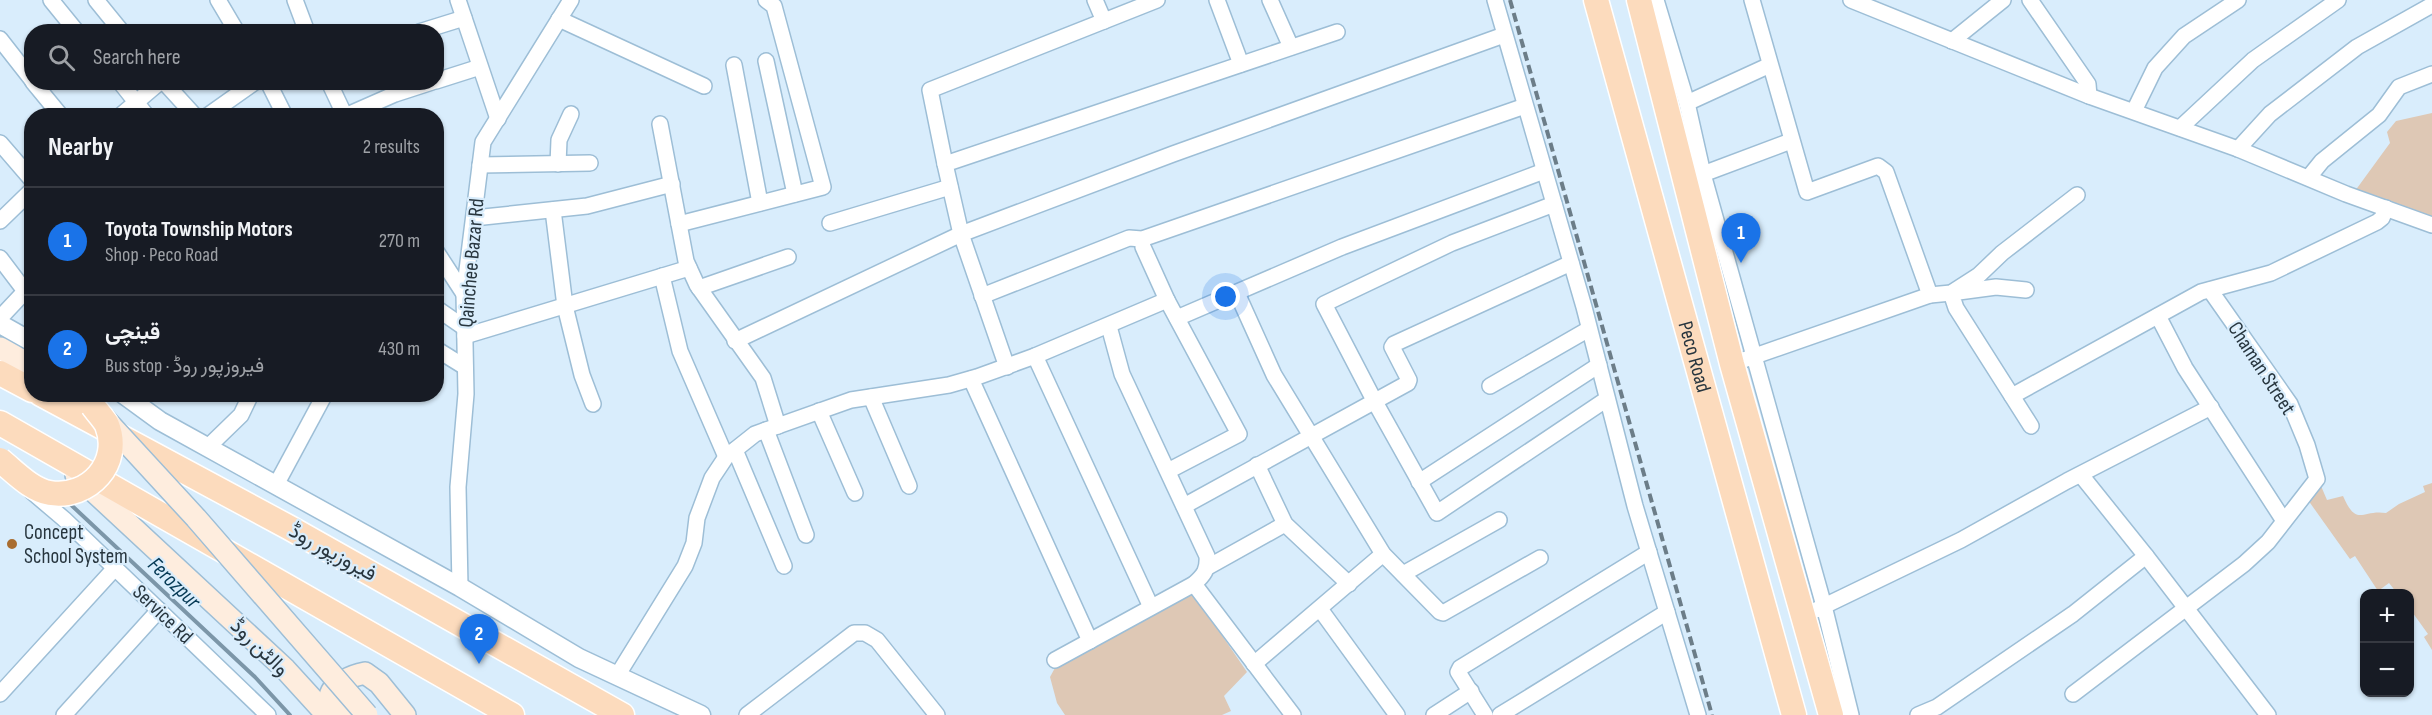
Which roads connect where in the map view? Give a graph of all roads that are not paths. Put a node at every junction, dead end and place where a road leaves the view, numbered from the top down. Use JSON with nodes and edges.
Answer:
{"nodes":[{"id":1,"x":51,"y":0,"type":"edge"},
{"id":2,"x":96,"y":0,"type":"edge"},
{"id":3,"x":218,"y":0,"type":"edge"},
{"id":4,"x":458,"y":0,"type":"edge"},
{"id":5,"x":571,"y":0,"type":"edge"},
{"id":6,"x":766,"y":0,"type":"edge"},
{"id":7,"x":1095,"y":0,"type":"edge"},
{"id":8,"x":1157,"y":0,"type":"edge"},
{"id":9,"x":1217,"y":0,"type":"edge"},
{"id":10,"x":1270,"y":0,"type":"edge"},
{"id":11,"x":1495,"y":0,"type":"edge"},
{"id":12,"x":1596,"y":0,"type":"edge"},
{"id":13,"x":1639,"y":0,"type":"edge"},
{"id":14,"x":1656,"y":0,"type":"edge"},
{"id":15,"x":1752,"y":0,"type":"edge"},
{"id":16,"x":1851,"y":0,"type":"edge"},
{"id":17,"x":2003,"y":0,"type":"edge"},
{"id":18,"x":2030,"y":0,"type":"edge"},
{"id":19,"x":2236,"y":0,"type":"edge"},
{"id":20,"x":2338,"y":0,"type":"edge"},
{"id":21,"x":297,"y":1,"type":"edge"},
{"id":22,"x":1871,"y":3,"type":"edge"},
{"id":23,"x":2432,"y":5,"type":"edge"},
{"id":24,"x":464,"y":18,"type":"junction"},
{"id":25,"x":560,"y":20,"type":"junction"},
{"id":26,"x":1104,"y":21,"type":"junction"},
{"id":27,"x":70,"y":24,"type":"edge"},
{"id":28,"x":116,"y":24,"type":"edge"},
{"id":29,"x":232,"y":24,"type":"edge"},
{"id":30,"x":304,"y":24,"type":"edge"},
{"id":31,"x":444,"y":24,"type":"edge"},
{"id":32,"x":1337,"y":32,"type":"dead end"},
{"id":33,"x":1504,"y":35,"type":"junction"},
{"id":34,"x":0,"y":39,"type":"edge"},
{"id":35,"x":1952,"y":42,"type":"junction"},
{"id":36,"x":1291,"y":47,"type":"junction"},
{"id":37,"x":766,"y":61,"type":"dead end"},
{"id":38,"x":1241,"y":64,"type":"junction"},
{"id":39,"x":734,"y":65,"type":"dead end"},
{"id":40,"x":1770,"y":65,"type":"junction"},
{"id":41,"x":480,"y":67,"type":"junction"},
{"id":42,"x":24,"y":70,"type":"edge"},
{"id":43,"x":2432,"y":74,"type":"edge"},
{"id":44,"x":444,"y":78,"type":"edge"},
{"id":45,"x":705,"y":86,"type":"dead end"},
{"id":46,"x":39,"y":90,"type":"edge"},
{"id":47,"x":126,"y":90,"type":"edge"},
{"id":48,"x":152,"y":90,"type":"edge"},
{"id":49,"x":170,"y":90,"type":"edge"},
{"id":50,"x":244,"y":90,"type":"edge"},
{"id":51,"x":272,"y":90,"type":"edge"},
{"id":52,"x":333,"y":90,"type":"edge"},
{"id":53,"x":407,"y":90,"type":"edge"},
{"id":54,"x":2089,"y":96,"type":"junction"},
{"id":55,"x":136,"y":102,"type":"junction"},
{"id":56,"x":1687,"y":103,"type":"junction"},
{"id":57,"x":1525,"y":106,"type":"junction"},
{"id":58,"x":54,"y":108,"type":"edge"},
{"id":59,"x":129,"y":108,"type":"edge"},
{"id":60,"x":141,"y":108,"type":"edge"},
{"id":61,"x":187,"y":108,"type":"edge"},
{"id":62,"x":218,"y":108,"type":"edge"},
{"id":63,"x":281,"y":108,"type":"edge"},
{"id":64,"x":341,"y":108,"type":"edge"},
{"id":65,"x":363,"y":108,"type":"edge"},
{"id":66,"x":2134,"y":111,"type":"junction"},
{"id":67,"x":572,"y":114,"type":"dead end"},
{"id":68,"x":498,"y":118,"type":"junction"},
{"id":69,"x":660,"y":124,"type":"dead end"},
{"id":70,"x":2180,"y":128,"type":"junction"},
{"id":71,"x":1791,"y":141,"type":"junction"},
{"id":72,"x":0,"y":142,"type":"edge"},
{"id":73,"x":2238,"y":149,"type":"junction"},
{"id":74,"x":590,"y":163,"type":"dead end"},
{"id":75,"x":558,"y":164,"type":"junction"},
{"id":76,"x":945,"y":164,"type":"junction"},
{"id":77,"x":480,"y":165,"type":"junction"},
{"id":78,"x":24,"y":170,"type":"edge"},
{"id":79,"x":1544,"y":171,"type":"junction"},
{"id":80,"x":1693,"y":173,"type":"junction"},
{"id":81,"x":2309,"y":177,"type":"junction"},
{"id":82,"x":1647,"y":183,"type":"junction"},
{"id":83,"x":672,"y":184,"type":"junction"},
{"id":84,"x":950,"y":187,"type":"junction"},
{"id":85,"x":795,"y":194,"type":"junction"},
{"id":86,"x":2077,"y":195,"type":"dead end"},
{"id":87,"x":24,"y":198,"type":"edge"},
{"id":88,"x":760,"y":203,"type":"junction"},
{"id":89,"x":1554,"y":204,"type":"junction"},
{"id":90,"x":2386,"y":208,"type":"junction"},
{"id":91,"x":553,"y":210,"type":"junction"},
{"id":92,"x":474,"y":218,"type":"junction"},
{"id":93,"x":0,"y":221,"type":"edge"},
{"id":94,"x":830,"y":223,"type":"dead end"},
{"id":95,"x":680,"y":224,"type":"junction"},
{"id":96,"x":2432,"y":225,"type":"edge"},
{"id":97,"x":961,"y":234,"type":"junction"},
{"id":98,"x":1143,"y":247,"type":"dead end"},
{"id":99,"x":788,"y":257,"type":"dead end"},
{"id":100,"x":0,"y":258,"type":"edge"},
{"id":101,"x":444,"y":263,"type":"edge"},
{"id":102,"x":1571,"y":263,"type":"junction"},
{"id":103,"x":689,"y":268,"type":"junction"},
{"id":104,"x":662,"y":276,"type":"junction"},
{"id":105,"x":24,"y":284,"type":"edge"},
{"id":106,"x":1724,"y":286,"type":"junction"},
{"id":107,"x":699,"y":288,"type":"junction"},
{"id":108,"x":2026,"y":290,"type":"dead end"},
{"id":109,"x":2210,"y":290,"type":"junction"},
{"id":110,"x":1237,"y":293,"type":"junction"},
{"id":111,"x":1951,"y":293,"type":"junction"},
{"id":112,"x":464,"y":294,"type":"junction"},
{"id":113,"x":24,"y":295,"type":"edge"},
{"id":114,"x":1930,"y":295,"type":"junction"},
{"id":115,"x":982,"y":297,"type":"junction"},
{"id":116,"x":1167,"y":300,"type":"junction"},
{"id":117,"x":565,"y":306,"type":"junction"},
{"id":118,"x":444,"y":315,"type":"edge"},
{"id":119,"x":2158,"y":316,"type":"junction"},
{"id":120,"x":0,"y":318,"type":"edge"},
{"id":121,"x":1177,"y":318,"type":"junction"},
{"id":122,"x":0,"y":324,"type":"edge"},
{"id":123,"x":1106,"y":327,"type":"junction"},
{"id":124,"x":1589,"y":329,"type":"junction"},
{"id":125,"x":465,"y":332,"type":"junction"},
{"id":126,"x":24,"y":338,"type":"edge"},
{"id":127,"x":735,"y":341,"type":"junction"},
{"id":128,"x":0,"y":348,"type":"edge"},
{"id":129,"x":444,"y":354,"type":"edge"},
{"id":130,"x":1755,"y":355,"type":"junction"},
{"id":131,"x":1035,"y":356,"type":"junction"},
{"id":132,"x":24,"y":362,"type":"edge"},
{"id":133,"x":1732,"y":364,"type":"junction"},
{"id":134,"x":1006,"y":366,"type":"junction"},
{"id":135,"x":1599,"y":366,"type":"junction"},
{"id":136,"x":465,"y":368,"type":"junction"},
{"id":137,"x":0,"y":373,"type":"edge"},
{"id":138,"x":971,"y":379,"type":"junction"},
{"id":139,"x":24,"y":386,"type":"edge"},
{"id":140,"x":1490,"y":386,"type":"dead end"},
{"id":141,"x":2012,"y":396,"type":"junction"},
{"id":142,"x":871,"y":397,"type":"junction"},
{"id":143,"x":1607,"y":399,"type":"junction"},
{"id":144,"x":55,"y":402,"type":"edge"},
{"id":145,"x":88,"y":402,"type":"edge"},
{"id":146,"x":88,"y":402,"type":"edge"},
{"id":147,"x":134,"y":402,"type":"edge"},
{"id":148,"x":247,"y":402,"type":"edge"},
{"id":149,"x":321,"y":402,"type":"edge"},
{"id":150,"x":1375,"y":402,"type":"junction"},
{"id":151,"x":593,"y":404,"type":"dead end"},
{"id":152,"x":2211,"y":407,"type":"junction"},
{"id":153,"x":819,"y":411,"type":"junction"},
{"id":154,"x":0,"y":423,"type":"edge"},
{"id":155,"x":2031,"y":426,"type":"dead end"},
{"id":156,"x":772,"y":428,"type":"junction"},
{"id":157,"x":1310,"y":436,"type":"junction"},
{"id":158,"x":207,"y":447,"type":"junction"},
{"id":159,"x":730,"y":453,"type":"junction"},
{"id":160,"x":58,"y":458,"type":"junction"},
{"id":161,"x":1257,"y":465,"type":"junction"},
{"id":162,"x":2,"y":471,"type":"edge"},
{"id":163,"x":1168,"y":471,"type":"junction"},
{"id":164,"x":2081,"y":475,"type":"junction"},
{"id":165,"x":1419,"y":482,"type":"junction"},
{"id":166,"x":276,"y":485,"type":"junction"},
{"id":167,"x":909,"y":486,"type":"dead end"},
{"id":168,"x":855,"y":493,"type":"dead end"},
{"id":169,"x":1184,"y":506,"type":"junction"},
{"id":170,"x":1499,"y":520,"type":"dead end"},
{"id":171,"x":2284,"y":521,"type":"junction"},
{"id":172,"x":1285,"y":524,"type":"junction"},
{"id":173,"x":806,"y":535,"type":"dead end"},
{"id":174,"x":1648,"y":552,"type":"junction"},
{"id":175,"x":1383,"y":554,"type":"junction"},
{"id":176,"x":2146,"y":555,"type":"junction"},
{"id":177,"x":1540,"y":558,"type":"dead end"},
{"id":178,"x":784,"y":566,"type":"dead end"},
{"id":179,"x":1208,"y":567,"type":"junction"},
{"id":180,"x":115,"y":568,"type":"junction"},
{"id":181,"x":1402,"y":574,"type":"junction"},
{"id":182,"x":1194,"y":584,"type":"junction"},
{"id":183,"x":1349,"y":584,"type":"junction"},
{"id":184,"x":460,"y":586,"type":"junction"},
{"id":185,"x":1151,"y":607,"type":"junction"},
{"id":186,"x":2186,"y":607,"type":"junction"},
{"id":187,"x":1320,"y":609,"type":"junction"},
{"id":188,"x":159,"y":610,"type":"junction"},
{"id":189,"x":1667,"y":612,"type":"junction"},
{"id":190,"x":1814,"y":612,"type":"junction"},
{"id":191,"x":1090,"y":641,"type":"junction"},
{"id":192,"x":1055,"y":660,"type":"dead end"},
{"id":193,"x":1254,"y":664,"type":"junction"},
{"id":194,"x":617,"y":676,"type":"junction"},
{"id":195,"x":1471,"y":691,"type":"junction"},
{"id":196,"x":0,"y":694,"type":"edge"},
{"id":197,"x":2073,"y":694,"type":"dead end"},
{"id":198,"x":64,"y":715,"type":"edge"},
{"id":199,"x":268,"y":715,"type":"edge"},
{"id":200,"x":327,"y":715,"type":"edge"},
{"id":201,"x":341,"y":715,"type":"edge"},
{"id":202,"x":367,"y":715,"type":"edge"},
{"id":203,"x":405,"y":715,"type":"edge"},
{"id":204,"x":512,"y":715,"type":"edge"},
{"id":205,"x":622,"y":715,"type":"edge"},
{"id":206,"x":701,"y":715,"type":"edge"},
{"id":207,"x":747,"y":715,"type":"edge"},
{"id":208,"x":937,"y":715,"type":"edge"},
{"id":209,"x":1293,"y":715,"type":"edge"},
{"id":210,"x":1397,"y":715,"type":"edge"},
{"id":211,"x":1434,"y":715,"type":"edge"},
{"id":212,"x":1485,"y":715,"type":"edge"},
{"id":213,"x":1500,"y":715,"type":"edge"},
{"id":214,"x":1698,"y":715,"type":"edge"},
{"id":215,"x":1794,"y":715,"type":"edge"},
{"id":216,"x":1831,"y":715,"type":"edge"},
{"id":217,"x":1851,"y":715,"type":"edge"},
{"id":218,"x":1918,"y":715,"type":"edge"},
{"id":219,"x":2268,"y":715,"type":"edge"}],
"edges":[{"from":1,"to":27,"type":"street"},
{"from":2,"to":28,"type":"street"},
{"from":3,"to":29,"type":"street"},
{"from":4,"to":24,"type":"street"},
{"from":5,"to":25,"type":"street","name":"Qainchee Bazar Rd"},
{"from":6,"to":85,"type":"street"},
{"from":7,"to":26,"type":"street"},
{"from":8,"to":26,"type":"street"},
{"from":9,"to":38,"type":"street"},
{"from":10,"to":36,"type":"street"},
{"from":11,"to":33,"type":"street"},
{"from":12,"to":82,"type":"main road","name":"Peco Road"},
{"from":13,"to":80,"type":"main road","name":"Peco Road"},
{"from":14,"to":56,"type":"street"},
{"from":15,"to":40,"type":"street"},
{"from":16,"to":22,"type":"street"},
{"from":17,"to":35,"type":"street"},
{"from":18,"to":54,"type":"street"},
{"from":19,"to":66,"type":"street"},
{"from":20,"to":70,"type":"street"},
{"from":21,"to":30,"type":"street"},
{"from":22,"to":35,"type":"street"},
{"from":23,"to":73,"type":"street"},
{"from":24,"to":31,"type":"street"},
{"from":24,"to":41,"type":"street"},
{"from":25,"to":45,"type":"street"},
{"from":25,"to":68,"type":"street","name":"Qainchee Bazar Rd"},
{"from":26,"to":76,"type":"street"},
{"from":32,"to":36,"type":"street"},
{"from":33,"to":57,"type":"street"},
{"from":33,"to":97,"type":"street"},
{"from":34,"to":42,"type":"street"},
{"from":35,"to":54,"type":"street"},
{"from":36,"to":38,"type":"street"},
{"from":37,"to":85,"type":"street"},
{"from":38,"to":76,"type":"street"},
{"from":39,"to":88,"type":"street"},
{"from":40,"to":56,"type":"street"},
{"from":40,"to":71,"type":"street"},
{"from":41,"to":44,"type":"street"},
{"from":41,"to":68,"type":"street"},
{"from":43,"to":81,"type":"street"},
{"from":46,"to":58,"type":"street"},
{"from":47,"to":55,"type":"street"},
{"from":48,"to":55,"type":"street"},
{"from":49,"to":61,"type":"street"},
{"from":50,"to":62,"type":"street"},
{"from":51,"to":63,"type":"street"},
{"from":52,"to":64,"type":"street"},
{"from":53,"to":65,"type":"street"},
{"from":54,"to":66,"type":"street"},
{"from":55,"to":59,"type":"street"},
{"from":55,"to":60,"type":"street"},
{"from":56,"to":80,"type":"street"},
{"from":57,"to":79,"type":"street"},
{"from":57,"to":115,"type":"street"},
{"from":66,"to":70,"type":"street"},
{"from":67,"to":75,"type":"street"},
{"from":68,"to":77,"type":"street","name":"Qainchee Bazar Rd"},
{"from":69,"to":83,"type":"street"},
{"from":70,"to":73,"type":"street"},
{"from":71,"to":80,"type":"street"},
{"from":71,"to":114,"type":"street"},
{"from":72,"to":78,"type":"street"},
{"from":73,"to":81,"type":"street"},
{"from":74,"to":75,"type":"street"},
{"from":75,"to":77,"type":"street"},
{"from":76,"to":84,"type":"street"},
{"from":77,"to":92,"type":"street","name":"Qainchee Bazar Rd"},
{"from":79,"to":89,"type":"street"},
{"from":79,"to":110,"type":"street"},
{"from":80,"to":82,"type":"main road"},
{"from":80,"to":106,"type":"main road","name":"Peco Road"},
{"from":81,"to":90,"type":"street"},
{"from":82,"to":215,"type":"main road","name":"Peco Road"},
{"from":83,"to":91,"type":"street"},
{"from":83,"to":95,"type":"street"},
{"from":84,"to":94,"type":"street"},
{"from":84,"to":97,"type":"street"},
{"from":85,"to":88,"type":"street"},
{"from":86,"to":111,"type":"street"},
{"from":87,"to":93,"type":"street"},
{"from":88,"to":95,"type":"street"},
{"from":89,"to":102,"type":"street"},
{"from":89,"to":150,"type":"street"},
{"from":90,"to":96,"type":"street"},
{"from":90,"to":109,"type":"street"},
{"from":91,"to":92,"type":"street"},
{"from":91,"to":117,"type":"street"},
{"from":92,"to":112,"type":"street","name":"Qainchee Bazar Rd"},
{"from":95,"to":103,"type":"street"},
{"from":97,"to":115,"type":"street"},
{"from":97,"to":127,"type":"street"},
{"from":98,"to":116,"type":"street"},
{"from":99,"to":107,"type":"street"},
{"from":100,"to":105,"type":"street"},
{"from":101,"to":112,"type":"street"},
{"from":102,"to":124,"type":"street"},
{"from":102,"to":150,"type":"street"},
{"from":103,"to":104,"type":"street"},
{"from":103,"to":107,"type":"street"},
{"from":104,"to":117,"type":"street"},
{"from":104,"to":159,"type":"street"},
{"from":106,"to":130,"type":"street"},
{"from":106,"to":133,"type":"main road","name":"Peco Road"},
{"from":107,"to":127,"type":"street"},
{"from":108,"to":111,"type":"street"},
{"from":109,"to":119,"type":"street"},
{"from":109,"to":171,"type":"street","name":"Chaman Street"},
{"from":110,"to":121,"type":"street"},
{"from":110,"to":157,"type":"street"},
{"from":111,"to":114,"type":"street"},
{"from":111,"to":141,"type":"street"},
{"from":112,"to":125,"type":"street","name":"Qainchee Bazar Rd"},
{"from":113,"to":120,"type":"street"},
{"from":114,"to":130,"type":"street"},
{"from":115,"to":134,"type":"street"},
{"from":116,"to":121,"type":"street"},
{"from":116,"to":123,"type":"street"},
{"from":117,"to":125,"type":"street"},
{"from":117,"to":151,"type":"street"},
{"from":118,"to":125,"type":"street"},
{"from":119,"to":141,"type":"street"},
{"from":119,"to":152,"type":"street"},
{"from":121,"to":163,"type":"street"},
{"from":122,"to":126,"type":"street"},
{"from":123,"to":131,"type":"street"},
{"from":123,"to":163,"type":"street"},
{"from":124,"to":135,"type":"street"},
{"from":124,"to":140,"type":"street"},
{"from":125,"to":136,"type":"street","name":"Qainchee Bazar Rd"},
{"from":127,"to":156,"type":"street"},
{"from":128,"to":132,"type":"main road"},
{"from":129,"to":136,"type":"street"},
{"from":130,"to":133,"type":"street"},
{"from":130,"to":190,"type":"street"},
{"from":131,"to":134,"type":"street"},
{"from":131,"to":185,"type":"street"},
{"from":133,"to":190,"type":"main road","name":"Peco Road"},
{"from":134,"to":138,"type":"street"},
{"from":135,"to":143,"type":"street"},
{"from":135,"to":165,"type":"street"},
{"from":136,"to":184,"type":"street","name":"Qainchee Bazar Rd"},
{"from":137,"to":139,"type":"main road"},
{"from":138,"to":142,"type":"street"},
{"from":138,"to":191,"type":"street"},
{"from":141,"to":155,"type":"street"},
{"from":142,"to":153,"type":"street"},
{"from":142,"to":167,"type":"street"},
{"from":143,"to":165,"type":"street"},
{"from":143,"to":174,"type":"street"},
{"from":144,"to":205,"type":"main road","name":"فیروزپور روڈ"},
{"from":145,"to":162,"type":"main road","bridge":true},
{"from":146,"to":202,"type":"main road","bridge":true},
{"from":147,"to":158,"type":"street"},
{"from":148,"to":158,"type":"street"},
{"from":149,"to":166,"type":"street"},
{"from":150,"to":157,"type":"street"},
{"from":150,"to":165,"type":"street"},
{"from":152,"to":164,"type":"street"},
{"from":152,"to":171,"type":"street"},
{"from":153,"to":156,"type":"street"},
{"from":153,"to":168,"type":"street"},
{"from":154,"to":160,"type":"main road"},
{"from":156,"to":159,"type":"street"},
{"from":156,"to":173,"type":"street"},
{"from":157,"to":161,"type":"street"},
{"from":157,"to":175,"type":"street"},
{"from":158,"to":166,"type":"street"},
{"from":159,"to":178,"type":"street"},
{"from":159,"to":194,"type":"street"},
{"from":160,"to":200,"type":"main road","name":"والٹن روڈ"},
{"from":160,"to":204,"type":"main road"},
{"from":161,"to":169,"type":"street"},
{"from":161,"to":172,"type":"street"},
{"from":162,"to":180,"type":"street","name":"Service Rd"},
{"from":163,"to":169,"type":"street"},
{"from":164,"to":176,"type":"street"},
{"from":164,"to":190,"type":"street"},
{"from":166,"to":184,"type":"street"},
{"from":169,"to":179,"type":"street"},
{"from":170,"to":181,"type":"street"},
{"from":171,"to":186,"type":"street","name":"Chaman Street"},
{"from":172,"to":179,"type":"street"},
{"from":172,"to":183,"type":"street"},
{"from":174,"to":189,"type":"street"},
{"from":174,"to":195,"type":"street"},
{"from":175,"to":181,"type":"street"},
{"from":175,"to":183,"type":"street"},
{"from":176,"to":186,"type":"street"},
{"from":176,"to":218,"type":"street"},
{"from":177,"to":181,"type":"street"},
{"from":179,"to":182,"type":"street"},
{"from":180,"to":188,"type":"street","name":"Service Rd"},
{"from":180,"to":196,"type":"street"},
{"from":182,"to":185,"type":"street"},
{"from":182,"to":193,"type":"street"},
{"from":183,"to":187,"type":"street"},
{"from":184,"to":194,"type":"street"},
{"from":185,"to":191,"type":"street"},
{"from":186,"to":197,"type":"street","name":"Chaman Street"},
{"from":186,"to":219,"type":"street"},
{"from":187,"to":193,"type":"street"},
{"from":187,"to":210,"type":"street"},
{"from":188,"to":198,"type":"street"},
{"from":188,"to":199,"type":"street","name":"Service Rd"},
{"from":189,"to":213,"type":"street"},
{"from":189,"to":214,"type":"street"},
{"from":190,"to":216,"type":"main road","name":"Peco Road"},
{"from":190,"to":217,"type":"street"},
{"from":191,"to":192,"type":"street"},
{"from":193,"to":209,"type":"street"},
{"from":194,"to":206,"type":"street"},
{"from":195,"to":211,"type":"street"},
{"from":195,"to":212,"type":"street"},
{"from":201,"to":203,"type":"main road"},
{"from":207,"to":208,"type":"street"}]}
